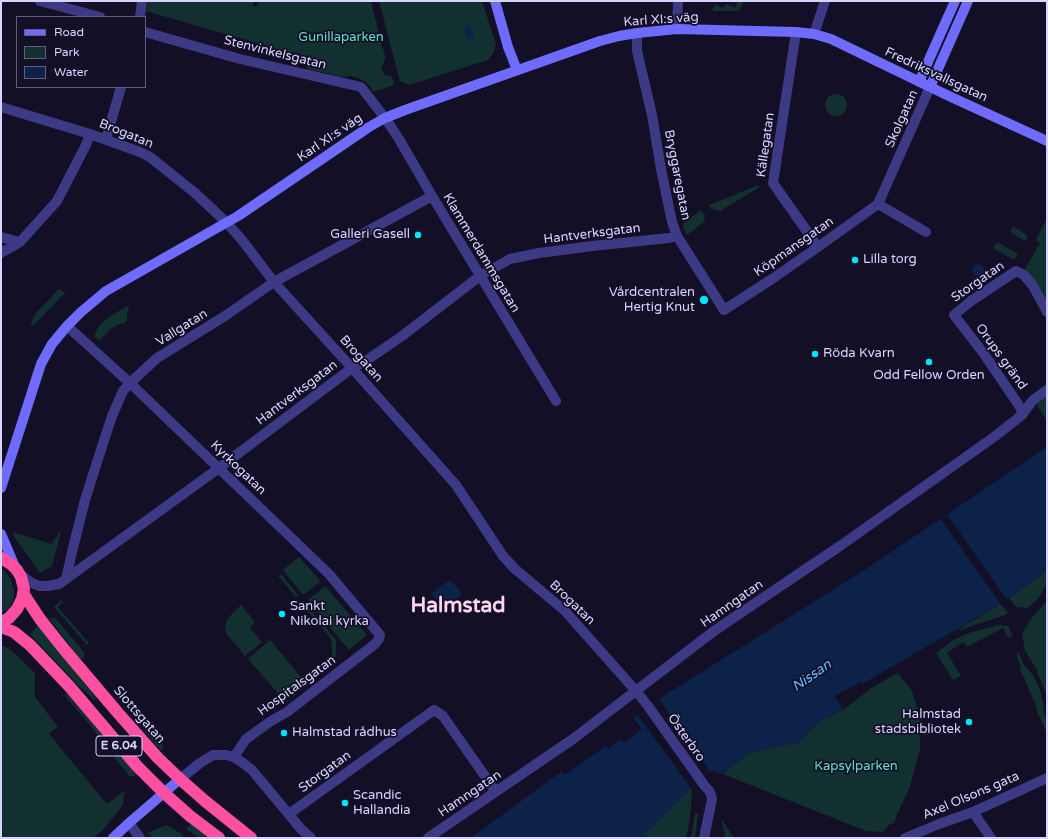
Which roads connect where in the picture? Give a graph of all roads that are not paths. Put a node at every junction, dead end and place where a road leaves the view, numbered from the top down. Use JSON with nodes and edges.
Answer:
{"nodes":[{"id":1,"x":40,"y":1,"type":"edge"},
{"id":2,"x":142,"y":1,"type":"edge"},
{"id":3,"x":495,"y":1,"type":"edge"},
{"id":4,"x":678,"y":1,"type":"edge"},
{"id":5,"x":825,"y":1,"type":"edge"},
{"id":6,"x":955,"y":1,"type":"edge"},
{"id":7,"x":968,"y":1,"type":"edge"},
{"id":8,"x":96,"y":16,"type":"edge"},
{"id":9,"x":140,"y":16,"type":"edge"},
{"id":10,"x":677,"y":29,"type":"junction"},
{"id":11,"x":146,"y":32,"type":"edge"},
{"id":12,"x":796,"y":32,"type":"junction"},
{"id":13,"x":637,"y":33,"type":"junction"},
{"id":14,"x":814,"y":34,"type":"junction"},
{"id":15,"x":517,"y":70,"type":"junction"},
{"id":16,"x":919,"y":82,"type":"junction"},
{"id":17,"x":930,"y":87,"type":"junction"},
{"id":18,"x":121,"y":88,"type":"edge"},
{"id":19,"x":1,"y":107,"type":"edge"},
{"id":20,"x":386,"y":118,"type":"junction"},
{"id":21,"x":90,"y":134,"type":"junction"},
{"id":22,"x":106,"y":140,"type":"junction"},
{"id":23,"x":1047,"y":140,"type":"edge"},
{"id":24,"x":432,"y":196,"type":"junction"},
{"id":25,"x":878,"y":204,"type":"junction"},
{"id":26,"x":227,"y":223,"type":"junction"},
{"id":27,"x":926,"y":232,"type":"dead end"},
{"id":28,"x":677,"y":236,"type":"junction"},
{"id":29,"x":1,"y":237,"type":"edge"},
{"id":30,"x":20,"y":242,"type":"junction"},
{"id":31,"x":818,"y":248,"type":"junction"},
{"id":32,"x":1,"y":253,"type":"edge"},
{"id":33,"x":480,"y":276,"type":"junction"},
{"id":34,"x":274,"y":282,"type":"junction"},
{"id":35,"x":724,"y":310,"type":"joint"},
{"id":36,"x":1047,"y":312,"type":"edge"},
{"id":37,"x":954,"y":314,"type":"joint"},
{"id":38,"x":67,"y":326,"type":"junction"},
{"id":39,"x":352,"y":368,"type":"junction"},
{"id":40,"x":130,"y":382,"type":"junction"},
{"id":41,"x":1047,"y":390,"type":"edge"},
{"id":42,"x":556,"y":401,"type":"dead end"},
{"id":43,"x":1022,"y":415,"type":"junction"},
{"id":44,"x":219,"y":468,"type":"junction"},
{"id":45,"x":1,"y":488,"type":"edge"},
{"id":46,"x":1,"y":534,"type":"edge"},
{"id":47,"x":1,"y":558,"type":"edge"},
{"id":48,"x":17,"y":570,"type":"junction"},
{"id":49,"x":66,"y":579,"type":"junction"},
{"id":50,"x":23,"y":593,"type":"junction"},
{"id":51,"x":1,"y":622,"type":"edge"},
{"id":52,"x":1,"y":627,"type":"edge"},
{"id":53,"x":379,"y":639,"type":"joint"},
{"id":54,"x":636,"y":691,"type":"junction"},
{"id":55,"x":648,"y":706,"type":"joint"},
{"id":56,"x":234,"y":757,"type":"junction"},
{"id":57,"x":1047,"y":778,"type":"edge"},
{"id":58,"x":180,"y":780,"type":"junction"},
{"id":59,"x":496,"y":792,"type":"junction"},
{"id":60,"x":164,"y":793,"type":"junction"},
{"id":61,"x":972,"y":812,"type":"junction"},
{"id":62,"x":289,"y":814,"type":"junction"},
{"id":63,"x":129,"y":823,"type":"junction"},
{"id":64,"x":113,"y":838,"type":"edge"},
{"id":65,"x":140,"y":838,"type":"edge"},
{"id":66,"x":219,"y":838,"type":"edge"},
{"id":67,"x":251,"y":838,"type":"edge"},
{"id":68,"x":311,"y":838,"type":"edge"},
{"id":69,"x":428,"y":838,"type":"edge"},
{"id":70,"x":704,"y":838,"type":"edge"},
{"id":71,"x":905,"y":838,"type":"edge"},
{"id":72,"x":991,"y":838,"type":"edge"}],
"edges":[{"from":1,"to":8,"type":"street"},
{"from":2,"to":9,"type":"street"},
{"from":3,"to":15,"type":"street"},
{"from":4,"to":10,"type":"street"},
{"from":5,"to":14,"type":"street"},
{"from":6,"to":16,"type":"street","name":"Skolgatan"},
{"from":7,"to":17,"type":"street","name":"Skolgatan"},
{"from":10,"to":12,"type":"street","name":"Karl XI:s väg"},
{"from":10,"to":13,"type":"street","name":"Karl XI:s väg"},
{"from":11,"to":20,"type":"street","name":"Stenvinkelsgatan"},
{"from":12,"to":14,"type":"street","name":"Karl XI:s väg"},
{"from":12,"to":31,"type":"street","name":"Källegatan"},
{"from":13,"to":15,"type":"street","name":"Karl XI:s väg"},
{"from":13,"to":28,"type":"street","name":"Bryggaregatan"},
{"from":14,"to":16,"type":"street","name":"Fredriksvallsgatan"},
{"from":15,"to":20,"type":"street","name":"Karl XI:s väg"},
{"from":16,"to":17,"type":"street","name":"Fredriksvallsgatan"},
{"from":17,"to":23,"type":"street","name":"Fredriksvallsgatan"},
{"from":17,"to":25,"type":"street","name":"Skolgatan"},
{"from":18,"to":22,"type":"street"},
{"from":19,"to":21,"type":"street","name":"Brogatan"},
{"from":20,"to":24,"type":"street","name":"Klammerdammsgatan"},
{"from":20,"to":26,"type":"street","name":"Karl XI:s väg"},
{"from":21,"to":22,"type":"street","name":"Brogatan"},
{"from":21,"to":30,"type":"street"},
{"from":22,"to":26,"type":"street","name":"Brogatan"},
{"from":24,"to":33,"type":"street","name":"Klammerdammsgatan"},
{"from":24,"to":34,"type":"street","name":"Vallgatan"},
{"from":25,"to":27,"type":"street"},
{"from":25,"to":31,"type":"street","name":"Köpmansgatan"},
{"from":26,"to":34,"type":"street","name":"Brogatan"},
{"from":26,"to":38,"type":"street","name":"Karl XI:s väg"},
{"from":28,"to":33,"type":"street","name":"Hantverksgatan"},
{"from":28,"to":35,"type":"street","name":"Bryggaregatan"},
{"from":29,"to":30,"type":"street"},
{"from":30,"to":32,"type":"street"},
{"from":31,"to":35,"type":"street","name":"Köpmansgatan"},
{"from":33,"to":39,"type":"street","name":"Hantverksgatan"},
{"from":33,"to":42,"type":"street","name":"Klammerdammsgatan"},
{"from":34,"to":39,"type":"street","name":"Brogatan"},
{"from":34,"to":40,"type":"street","name":"Vallgatan"},
{"from":36,"to":37,"type":"street","name":"Storgatan"},
{"from":37,"to":43,"type":"street","name":"Orups gränd"},
{"from":38,"to":40,"type":"street","name":"Kyrkogatan"},
{"from":38,"to":45,"type":"street","name":"Karl XI:s väg"},
{"from":39,"to":44,"type":"street","name":"Hantverksgatan"},
{"from":39,"to":54,"type":"street","name":"Brogatan"},
{"from":40,"to":44,"type":"street","name":"Kyrkogatan"},
{"from":40,"to":49,"type":"street","name":"Vallgatan"},
{"from":41,"to":43,"type":"street","name":"Hamngatan"},
{"from":43,"to":54,"type":"street","name":"Hamngatan"},
{"from":44,"to":49,"type":"street","name":"Hantverksgatan"},
{"from":44,"to":53,"type":"street","name":"Kyrkogatan"},
{"from":46,"to":48,"type":"street"},
{"from":47,"to":48,"type":"highway"},
{"from":48,"to":49,"type":"street","name":"Hantverksgatan"},
{"from":48,"to":50,"type":"highway"},
{"from":50,"to":51,"type":"highway"},
{"from":50,"to":58,"type":"highway","name":"Slottsgatan","number":"E 6.04"},
{"from":52,"to":60,"type":"highway","number":"E 6.04"},
{"from":53,"to":56,"type":"street","name":"Hospitalsgatan"},
{"from":54,"to":55,"type":"street","name":"Brogatan"},
{"from":54,"to":59,"type":"street","name":"Hamngatan"},
{"from":55,"to":70,"type":"street","name":"Österbro"},
{"from":56,"to":58,"type":"street"},
{"from":56,"to":62,"type":"street"},
{"from":57,"to":61,"type":"street","name":"Axel Olsons gata"},
{"from":58,"to":60,"type":"street"},
{"from":58,"to":67,"type":"highway","name":"Slottsgatan","number":"E 6.04"},
{"from":59,"to":62,"type":"street","name":"Storgatan"},
{"from":59,"to":69,"type":"street","name":"Hamngatan"},
{"from":60,"to":63,"type":"street"},
{"from":60,"to":66,"type":"highway","number":"E 6.04"},
{"from":61,"to":71,"type":"street","name":"Axel Olsons gata"},
{"from":61,"to":72,"type":"street"},
{"from":62,"to":68,"type":"street"},
{"from":63,"to":64,"type":"street"},
{"from":63,"to":65,"type":"street"}]}
